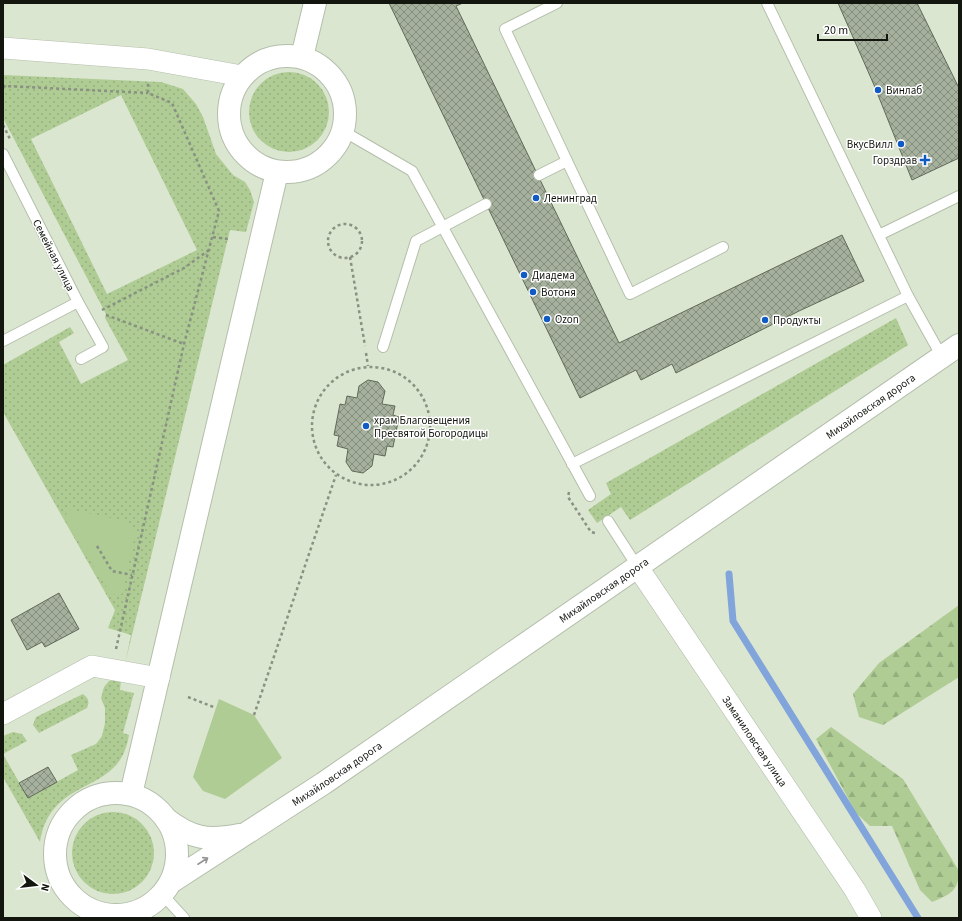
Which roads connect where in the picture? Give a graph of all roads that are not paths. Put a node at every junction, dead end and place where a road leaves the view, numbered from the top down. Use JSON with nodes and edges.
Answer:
{"nodes":[{"id":1,"x":315,"y":3,"type":"edge"},
{"id":2,"x":557,"y":3,"type":"edge"},
{"id":3,"x":768,"y":3,"type":"edge"},
{"id":4,"x":3,"y":48,"type":"edge"},
{"id":5,"x":302,"y":57,"type":"junction"},
{"id":6,"x":242,"y":76,"type":"junction"},
{"id":7,"x":343,"y":131,"type":"junction"},
{"id":8,"x":3,"y":154,"type":"edge"},
{"id":9,"x":567,"y":161,"type":"junction"},
{"id":10,"x":277,"y":172,"type":"junction"},
{"id":11,"x":539,"y":175,"type":"dead end"},
{"id":12,"x":959,"y":196,"type":"edge"},
{"id":13,"x":486,"y":204,"type":"dead end"},
{"id":14,"x":442,"y":226,"type":"junction"},
{"id":15,"x":879,"y":234,"type":"junction"},
{"id":16,"x":723,"y":247,"type":"dead end"},
{"id":17,"x":908,"y":296,"type":"junction"},
{"id":18,"x":78,"y":302,"type":"junction"},
{"id":19,"x":3,"y":341,"type":"edge"},
{"id":20,"x":382,"y":347,"type":"dead end"},
{"id":21,"x":950,"y":351,"type":"edge"},
{"id":22,"x":81,"y":359,"type":"dead end"},
{"id":23,"x":572,"y":464,"type":"junction"},
{"id":24,"x":590,"y":496,"type":"dead end"},
{"id":25,"x":608,"y":521,"type":"dead end"},
{"id":26,"x":638,"y":566,"type":"junction"},
{"id":27,"x":159,"y":678,"type":"junction"},
{"id":28,"x":3,"y":714,"type":"edge"},
{"id":29,"x":131,"y":794,"type":"junction"},
{"id":30,"x":166,"y":819,"type":"junction"},
{"id":31,"x":246,"y":833,"type":"junction"},
{"id":32,"x":157,"y":900,"type":"edge"},
{"id":33,"x":86,"y":912,"type":"edge"},
{"id":34,"x":184,"y":918,"type":"edge"},
{"id":35,"x":871,"y":918,"type":"edge"}],
"edges":[{"from":1,"to":5,"type":"street"},
{"from":2,"to":9,"type":"lane"},
{"from":3,"to":15,"type":"lane"},
{"from":4,"to":6,"type":"street"},
{"from":5,"to":6,"type":"street"},
{"from":5,"to":7,"type":"street"},
{"from":6,"to":10,"type":"street"},
{"from":7,"to":10,"type":"street"},
{"from":7,"to":14,"type":"lane"},
{"from":8,"to":18,"type":"lane","name":"Семейная улица"},
{"from":9,"to":11,"type":"lane"},
{"from":9,"to":16,"type":"lane"},
{"from":10,"to":27,"type":"street"},
{"from":12,"to":15,"type":"lane"},
{"from":13,"to":14,"type":"lane"},
{"from":14,"to":20,"type":"lane"},
{"from":14,"to":23,"type":"lane"},
{"from":15,"to":17,"type":"lane"},
{"from":17,"to":21,"type":"lane"},
{"from":17,"to":23,"type":"lane"},
{"from":18,"to":19,"type":"lane","name":"Семейная улица"},
{"from":18,"to":22,"type":"lane"},
{"from":21,"to":26,"type":"street","name":"Михайловская дорога"},
{"from":23,"to":24,"type":"lane"},
{"from":25,"to":26,"type":"lane"},
{"from":26,"to":31,"type":"street","name":"Михайловская дорога"},
{"from":26,"to":35,"type":"street","name":"Заманиловская улица"},
{"from":27,"to":28,"type":"street"},
{"from":27,"to":29,"type":"street"},
{"from":29,"to":30,"type":"street"},
{"from":29,"to":33,"type":"street"},
{"from":30,"to":31,"type":"street","name":"Михайловская дорога"},
{"from":30,"to":32,"type":"street"},
{"from":32,"to":31,"type":"street","name":"Михайловская дорога","one_way":true},
{"from":32,"to":33,"type":"street"},
{"from":32,"to":34,"type":"lane"}]}
